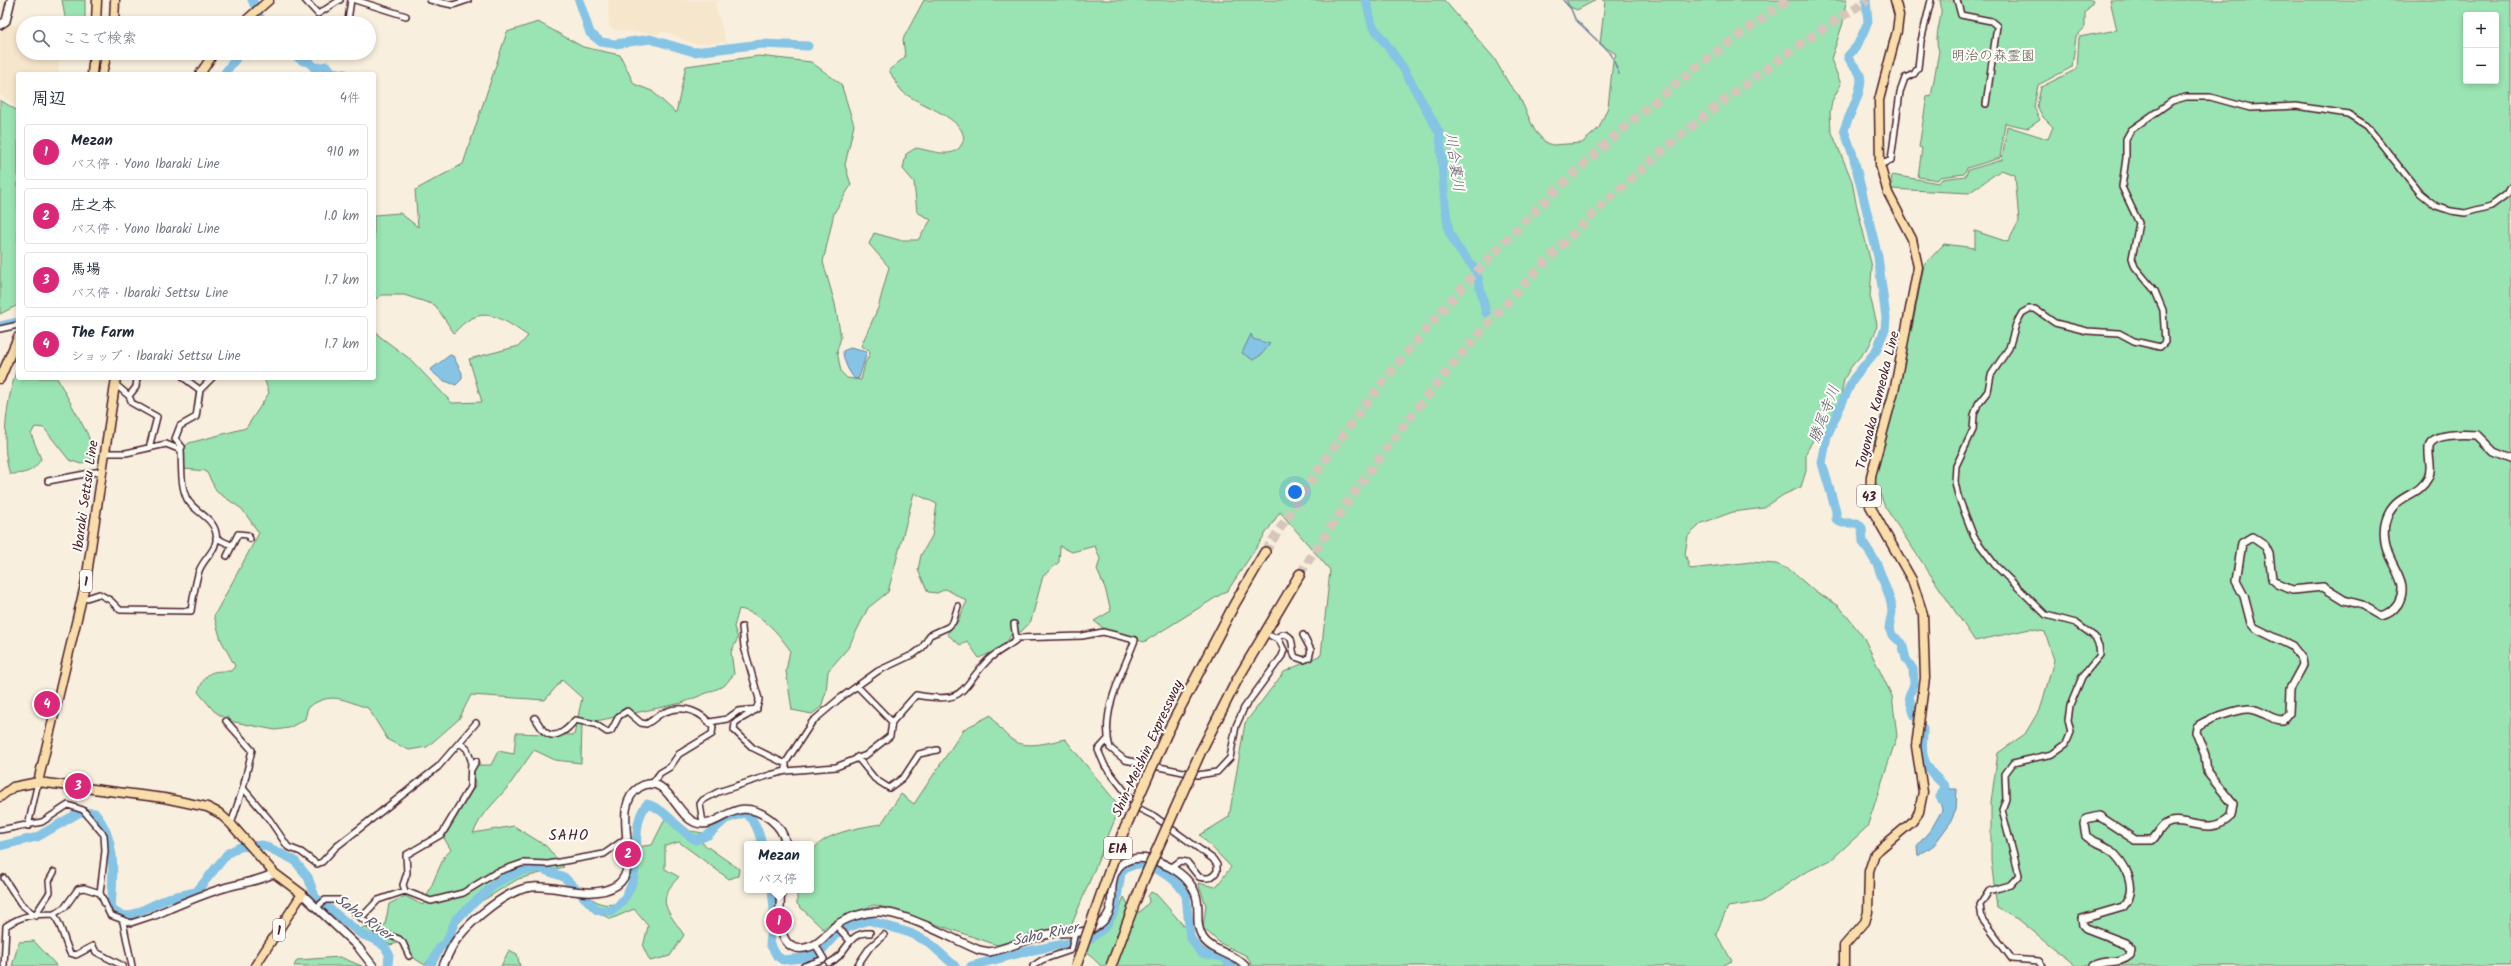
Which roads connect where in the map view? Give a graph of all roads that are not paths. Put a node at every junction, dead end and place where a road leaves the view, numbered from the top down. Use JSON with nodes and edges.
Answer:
{"nodes":[{"id":1,"x":11,"y":0,"type":"edge"},
{"id":2,"x":115,"y":0,"type":"edge"},
{"id":3,"x":269,"y":0,"type":"edge"},
{"id":4,"x":305,"y":0,"type":"edge"},
{"id":5,"x":340,"y":0,"type":"edge"},
{"id":6,"x":351,"y":0,"type":"edge"},
{"id":7,"x":355,"y":0,"type":"edge"},
{"id":8,"x":430,"y":0,"type":"edge"},
{"id":9,"x":468,"y":0,"type":"edge"},
{"id":10,"x":1895,"y":0,"type":"edge"},
{"id":11,"x":1931,"y":0,"type":"edge"},
{"id":12,"x":1957,"y":0,"type":"edge"},
{"id":13,"x":96,"y":2,"type":"edge"},
{"id":14,"x":444,"y":2,"type":"edge"},
{"id":15,"x":96,"y":16,"type":"edge"},
{"id":16,"x":114,"y":16,"type":"edge"},
{"id":17,"x":251,"y":16,"type":"edge"},
{"id":18,"x":349,"y":16,"type":"edge"},
{"id":19,"x":406,"y":16,"type":"dead end"},
{"id":20,"x":0,"y":24,"type":"edge"},
{"id":21,"x":93,"y":60,"type":"edge"},
{"id":22,"x":105,"y":60,"type":"edge"},
{"id":23,"x":209,"y":60,"type":"edge"},
{"id":24,"x":92,"y":72,"type":"edge"},
{"id":25,"x":102,"y":72,"type":"edge"},
{"id":26,"x":201,"y":72,"type":"edge"},
{"id":27,"x":1986,"y":104,"type":"dead end"},
{"id":28,"x":1880,"y":165,"type":"junction"},
{"id":29,"x":2511,"y":187,"type":"edge"},
{"id":30,"x":16,"y":325,"type":"edge"},
{"id":31,"x":0,"y":329,"type":"edge"},
{"id":32,"x":16,"y":342,"type":"edge"},
{"id":33,"x":0,"y":379,"type":"edge"},
{"id":34,"x":137,"y":380,"type":"edge"},
{"id":35,"x":187,"y":380,"type":"edge"},
{"id":36,"x":210,"y":380,"type":"edge"},
{"id":37,"x":116,"y":381,"type":"edge"},
{"id":38,"x":200,"y":390,"type":"junction"},
{"id":39,"x":129,"y":396,"type":"junction"},
{"id":40,"x":149,"y":448,"type":"junction"},
{"id":41,"x":181,"y":450,"type":"junction"},
{"id":42,"x":104,"y":453,"type":"junction"},
{"id":43,"x":2511,"y":459,"type":"edge"},
{"id":44,"x":101,"y":471,"type":"junction"},
{"id":45,"x":48,"y":481,"type":"dead end"},
{"id":46,"x":216,"y":538,"type":"junction"},
{"id":47,"x":250,"y":539,"type":"dead end"},
{"id":48,"x":231,"y":545,"type":"junction"},
{"id":49,"x":1264,"y":552,"type":"tunnel mouth"},
{"id":50,"x":227,"y":556,"type":"dead end"},
{"id":51,"x":1300,"y":574,"type":"tunnel mouth"},
{"id":52,"x":81,"y":600,"type":"junction"},
{"id":53,"x":958,"y":606,"type":"dead end"},
{"id":54,"x":1014,"y":624,"type":"dead end"},
{"id":55,"x":742,"y":627,"type":"dead end"},
{"id":56,"x":1303,"y":636,"type":"dead end"},
{"id":57,"x":1016,"y":638,"type":"junction"},
{"id":58,"x":857,"y":686,"type":"junction"},
{"id":59,"x":757,"y":709,"type":"junction"},
{"id":60,"x":535,"y":718,"type":"dead end"},
{"id":61,"x":226,"y":721,"type":"dead end"},
{"id":62,"x":710,"y":722,"type":"junction"},
{"id":63,"x":892,"y":722,"type":"junction"},
{"id":64,"x":476,"y":723,"type":"dead end"},
{"id":65,"x":1108,"y":739,"type":"junction"},
{"id":66,"x":460,"y":742,"type":"junction"},
{"id":67,"x":937,"y":750,"type":"dead end"},
{"id":68,"x":857,"y":757,"type":"junction"},
{"id":69,"x":476,"y":761,"type":"dead end"},
{"id":70,"x":786,"y":764,"type":"junction"},
{"id":71,"x":471,"y":771,"type":"junction"},
{"id":72,"x":786,"y":771,"type":"junction"},
{"id":73,"x":38,"y":782,"type":"junction"},
{"id":74,"x":651,"y":785,"type":"junction"},
{"id":75,"x":244,"y":788,"type":"junction"},
{"id":76,"x":0,"y":797,"type":"edge"},
{"id":77,"x":703,"y":823,"type":"junction"},
{"id":78,"x":231,"y":824,"type":"junction"},
{"id":79,"x":28,"y":826,"type":"junction"},
{"id":80,"x":0,"y":830,"type":"edge"},
{"id":81,"x":625,"y":839,"type":"junction"},
{"id":82,"x":785,"y":841,"type":"edge"},
{"id":83,"x":1172,"y":867,"type":"junction"},
{"id":84,"x":54,"y":872,"type":"dead end"},
{"id":85,"x":274,"y":873,"type":"junction"},
{"id":86,"x":4,"y":878,"type":"dead end"},
{"id":87,"x":404,"y":891,"type":"junction"},
{"id":88,"x":100,"y":893,"type":"junction"},
{"id":89,"x":781,"y":893,"type":"edge"},
{"id":90,"x":302,"y":894,"type":"junction"},
{"id":91,"x":316,"y":908,"type":"junction"},
{"id":92,"x":54,"y":914,"type":"junction"},
{"id":93,"x":155,"y":915,"type":"joint"},
{"id":94,"x":36,"y":916,"type":"junction"},
{"id":95,"x":361,"y":918,"type":"junction"},
{"id":96,"x":123,"y":922,"type":"junction"},
{"id":97,"x":837,"y":926,"type":"junction"},
{"id":98,"x":870,"y":933,"type":"dead end"},
{"id":99,"x":1075,"y":934,"type":"junction"},
{"id":100,"x":884,"y":935,"type":"dead end"},
{"id":101,"x":850,"y":941,"type":"junction"},
{"id":102,"x":815,"y":944,"type":"junction"},
{"id":103,"x":408,"y":956,"type":"dead end"},
{"id":104,"x":824,"y":959,"type":"junction"},
{"id":105,"x":829,"y":964,"type":"edge"},
{"id":106,"x":4,"y":966,"type":"edge"},
{"id":107,"x":123,"y":966,"type":"edge"},
{"id":108,"x":132,"y":966,"type":"edge"},
{"id":109,"x":255,"y":966,"type":"edge"},
{"id":110,"x":373,"y":966,"type":"edge"},
{"id":111,"x":443,"y":966,"type":"edge"},
{"id":112,"x":804,"y":966,"type":"edge"},
{"id":113,"x":857,"y":966,"type":"edge"},
{"id":114,"x":1033,"y":966,"type":"edge"},
{"id":115,"x":1076,"y":966,"type":"edge"},
{"id":116,"x":1111,"y":966,"type":"edge"},
{"id":117,"x":1245,"y":966,"type":"edge"},
{"id":118,"x":1844,"y":966,"type":"edge"},
{"id":119,"x":2043,"y":966,"type":"edge"},
{"id":120,"x":2094,"y":966,"type":"edge"}],
"edges":[{"from":1,"to":20,"type":"street"},
{"from":2,"to":16,"type":"main road"},
{"from":3,"to":17,"type":"main road"},
{"from":4,"to":5,"type":"street"},
{"from":6,"to":18,"type":"street"},
{"from":7,"to":19,"type":"street"},
{"from":8,"to":14,"type":"street"},
{"from":9,"to":14,"type":"street"},
{"from":10,"to":28,"type":"main road","name":"Toyonaka Kameoka Line","number":"43"},
{"from":11,"to":28,"type":"street"},
{"from":12,"to":27,"type":"street"},
{"from":13,"to":15,"type":"main road"},
{"from":21,"to":24,"type":"main road"},
{"from":22,"to":25,"type":"main road"},
{"from":23,"to":26,"type":"main road"},
{"from":28,"to":118,"type":"main road","name":"Toyonaka Kameoka Line","number":"43"},
{"from":29,"to":119,"type":"street"},
{"from":30,"to":31,"type":"street"},
{"from":32,"to":33,"type":"main road"},
{"from":34,"to":39,"type":"street"},
{"from":35,"to":38,"type":"street"},
{"from":36,"to":38,"type":"street"},
{"from":37,"to":39,"type":"street"},
{"from":37,"to":42,"type":"main road","name":"Ibaraki Settsu Line","number":"1"},
{"from":38,"to":41,"type":"street"},
{"from":39,"to":40,"type":"street"},
{"from":40,"to":41,"type":"street"},
{"from":40,"to":42,"type":"street"},
{"from":41,"to":46,"type":"street"},
{"from":42,"to":44,"type":"main road","name":"Ibaraki Settsu Line","number":"1"},
{"from":43,"to":120,"type":"street"},
{"from":44,"to":45,"type":"street"},
{"from":44,"to":52,"type":"main road","name":"Ibaraki Settsu Line","number":"1"},
{"from":46,"to":48,"type":"street"},
{"from":46,"to":52,"type":"street"},
{"from":47,"to":48,"type":"street"},
{"from":48,"to":50,"type":"street"},
{"from":49,"to":115,"type":"highway","name":"Shin-Meishin Expressway","number":"E1A","bridge":true},
{"from":51,"to":116,"type":"highway","number":"E1A","bridge":true},
{"from":52,"to":73,"type":"main road","name":"Ibaraki Settsu Line","number":"1"},
{"from":53,"to":58,"type":"street"},
{"from":54,"to":57,"type":"street"},
{"from":55,"to":59,"type":"street"},
{"from":56,"to":65,"type":"street"},
{"from":57,"to":63,"type":"street"},
{"from":57,"to":65,"type":"street"},
{"from":58,"to":63,"type":"street"},
{"from":58,"to":70,"type":"street"},
{"from":59,"to":62,"type":"street"},
{"from":59,"to":70,"type":"street"},
{"from":60,"to":62,"type":"street"},
{"from":61,"to":75,"type":"street"},
{"from":62,"to":74,"type":"street"},
{"from":63,"to":68,"type":"street"},
{"from":64,"to":66,"type":"street"},
{"from":65,"to":83,"type":"street"},
{"from":66,"to":71,"type":"street"},
{"from":66,"to":75,"type":"street"},
{"from":67,"to":68,"type":"street"},
{"from":68,"to":72,"type":"street"},
{"from":69,"to":71,"type":"street"},
{"from":70,"to":72,"type":"street"},
{"from":71,"to":87,"type":"street"},
{"from":72,"to":77,"type":"street"},
{"from":73,"to":76,"type":"main road"},
{"from":73,"to":78,"type":"main road"},
{"from":73,"to":79,"type":"street"},
{"from":74,"to":77,"type":"street"},
{"from":74,"to":81,"type":"street"},
{"from":75,"to":78,"type":"street"},
{"from":77,"to":82,"type":"street"},
{"from":78,"to":85,"type":"main road"},
{"from":79,"to":80,"type":"street"},
{"from":79,"to":88,"type":"street"},
{"from":81,"to":87,"type":"street"},
{"from":81,"to":111,"type":"street"},
{"from":83,"to":99,"type":"street"},
{"from":83,"to":117,"type":"street"},
{"from":84,"to":94,"type":"street"},
{"from":85,"to":90,"type":"main road"},
{"from":85,"to":93,"type":"street"},
{"from":86,"to":94,"type":"street"},
{"from":87,"to":95,"type":"street"},
{"from":88,"to":92,"type":"street"},
{"from":88,"to":96,"type":"street"},
{"from":89,"to":102,"type":"street"},
{"from":90,"to":91,"type":"street"},
{"from":90,"to":109,"type":"main road","number":"1"},
{"from":91,"to":95,"type":"street"},
{"from":91,"to":110,"type":"street"},
{"from":92,"to":94,"type":"street"},
{"from":92,"to":107,"type":"street"},
{"from":93,"to":96,"type":"street"},
{"from":94,"to":106,"type":"street"},
{"from":95,"to":103,"type":"street"},
{"from":96,"to":108,"type":"street"},
{"from":97,"to":99,"type":"street"},
{"from":97,"to":101,"type":"street"},
{"from":97,"to":102,"type":"street"},
{"from":98,"to":101,"type":"street"},
{"from":99,"to":114,"type":"street"},
{"from":100,"to":113,"type":"street"},
{"from":101,"to":105,"type":"street"},
{"from":102,"to":104,"type":"street"},
{"from":104,"to":105,"type":"street"},
{"from":104,"to":112,"type":"street"}]}
